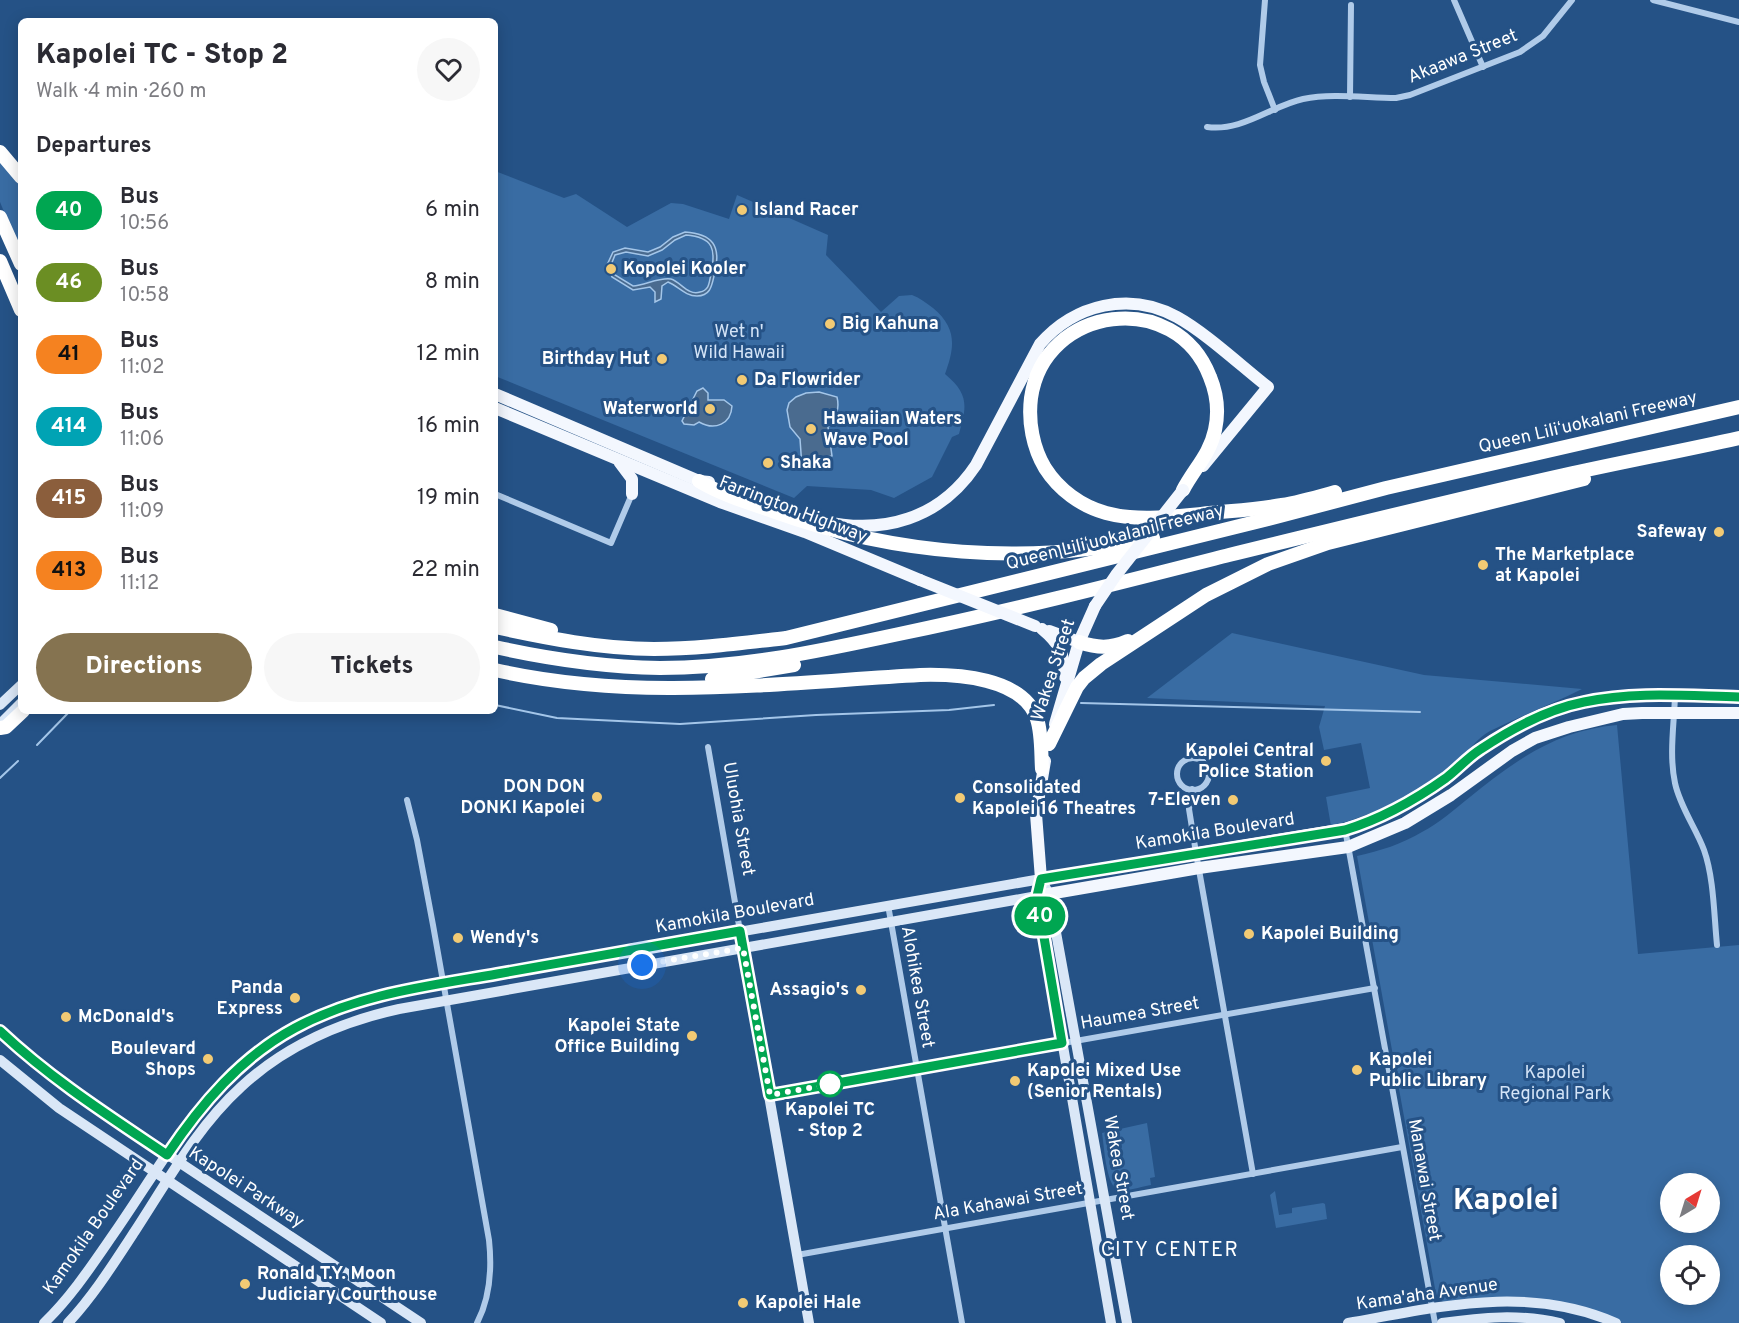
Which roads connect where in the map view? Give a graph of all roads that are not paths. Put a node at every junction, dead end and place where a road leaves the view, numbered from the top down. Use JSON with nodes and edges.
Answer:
{"nodes":[{"id":1,"x":1264,"y":0,"type":"edge"},
{"id":2,"x":1454,"y":0,"type":"edge"},
{"id":3,"x":1572,"y":0,"type":"edge"},
{"id":4,"x":1653,"y":0,"type":"edge"},
{"id":5,"x":1351,"y":5,"type":"dead end"},
{"id":6,"x":1739,"y":22,"type":"edge"},
{"id":7,"x":1483,"y":67,"type":"junction"},
{"id":8,"x":1350,"y":97,"type":"junction"},
{"id":9,"x":1275,"y":110,"type":"junction"},
{"id":10,"x":1207,"y":127,"type":"dead end"},
{"id":11,"x":0,"y":152,"type":"edge"},
{"id":12,"x":18,"y":173,"type":"edge"},
{"id":13,"x":0,"y":217,"type":"edge"},
{"id":14,"x":18,"y":257,"type":"edge"},
{"id":15,"x":0,"y":260,"type":"edge"},
{"id":16,"x":18,"y":291,"type":"edge"},
{"id":17,"x":18,"y":303,"type":"edge"},
{"id":18,"x":1268,"y":387,"type":"joint"},
{"id":19,"x":498,"y":395,"type":"edge"},
{"id":20,"x":1739,"y":407,"type":"edge"},
{"id":21,"x":498,"y":409,"type":"edge"},
{"id":22,"x":1739,"y":438,"type":"edge"},
{"id":23,"x":1555,"y":450,"type":"junction"},
{"id":24,"x":1649,"y":458,"type":"junction"},
{"id":25,"x":616,"y":459,"type":"junction"},
{"id":26,"x":658,"y":477,"type":"junction"},
{"id":27,"x":699,"y":481,"type":"junction"},
{"id":28,"x":1184,"y":490,"type":"junction"},
{"id":29,"x":632,"y":494,"type":"junction"},
{"id":30,"x":498,"y":495,"type":"edge"},
{"id":31,"x":1276,"y":517,"type":"junction"},
{"id":32,"x":498,"y":616,"type":"edge"},
{"id":33,"x":968,"y":620,"type":"junction"},
{"id":34,"x":498,"y":628,"type":"edge"},
{"id":35,"x":1039,"y":628,"type":"junction"},
{"id":36,"x":1141,"y":637,"type":"junction"},
{"id":37,"x":1079,"y":642,"type":"junction"},
{"id":38,"x":605,"y":645,"type":"junction"},
{"id":39,"x":498,"y":648,"type":"edge"},
{"id":40,"x":498,"y":671,"type":"edge"},
{"id":41,"x":566,"y":683,"type":"junction"},
{"id":42,"x":1065,"y":686,"type":"junction"},
{"id":43,"x":18,"y":688,"type":"edge"},
{"id":44,"x":1675,"y":696,"type":"junction"},
{"id":45,"x":1739,"y":697,"type":"edge"},
{"id":46,"x":0,"y":705,"type":"edge"},
{"id":47,"x":18,"y":706,"type":"edge"},
{"id":48,"x":1674,"y":713,"type":"junction"},
{"id":49,"x":1739,"y":713,"type":"edge"},
{"id":50,"x":20,"y":714,"type":"edge"},
{"id":51,"x":0,"y":726,"type":"edge"},
{"id":52,"x":1049,"y":744,"type":"junction"},
{"id":53,"x":708,"y":747,"type":"dead end"},
{"id":54,"x":1042,"y":769,"type":"junction"},
{"id":55,"x":1192,"y":789,"type":"junction"},
{"id":56,"x":407,"y":800,"type":"dead end"},
{"id":57,"x":1345,"y":830,"type":"junction"},
{"id":58,"x":1348,"y":847,"type":"junction"},
{"id":59,"x":1196,"y":853,"type":"junction"},
{"id":60,"x":1199,"y":868,"type":"junction"},
{"id":61,"x":1041,"y":879,"type":"junction"},
{"id":62,"x":1043,"y":895,"type":"junction"},
{"id":63,"x":888,"y":905,"type":"junction"},
{"id":64,"x":891,"y":921,"type":"junction"},
{"id":65,"x":740,"y":931,"type":"junction"},
{"id":66,"x":1717,"y":945,"type":"dead end"},
{"id":67,"x":743,"y":948,"type":"junction"},
{"id":68,"x":444,"y":983,"type":"junction"},
{"id":69,"x":1375,"y":988,"type":"junction"},
{"id":70,"x":447,"y":1000,"type":"junction"},
{"id":71,"x":1225,"y":1015,"type":"junction"},
{"id":72,"x":0,"y":1031,"type":"edge"},
{"id":73,"x":1077,"y":1041,"type":"junction"},
{"id":74,"x":1062,"y":1043,"type":"junction"},
{"id":75,"x":0,"y":1060,"type":"edge"},
{"id":76,"x":916,"y":1069,"type":"junction"},
{"id":77,"x":770,"y":1095,"type":"junction"},
{"id":78,"x":1402,"y":1148,"type":"junction"},
{"id":79,"x":167,"y":1155,"type":"junction"},
{"id":80,"x":180,"y":1163,"type":"junction"},
{"id":81,"x":155,"y":1173,"type":"junction"},
{"id":82,"x":1253,"y":1174,"type":"junction"},
{"id":83,"x":168,"y":1181,"type":"junction"},
{"id":84,"x":1105,"y":1201,"type":"junction"},
{"id":85,"x":1090,"y":1203,"type":"junction"},
{"id":86,"x":945,"y":1229,"type":"junction"},
{"id":87,"x":797,"y":1255,"type":"junction"},
{"id":88,"x":74,"y":1290,"type":"junction"},
{"id":89,"x":88,"y":1300,"type":"junction"},
{"id":90,"x":1432,"y":1308,"type":"junction"},
{"id":91,"x":477,"y":1321,"type":"edge"},
{"id":92,"x":44,"y":1323,"type":"edge"},
{"id":93,"x":68,"y":1323,"type":"edge"},
{"id":94,"x":381,"y":1323,"type":"edge"},
{"id":95,"x":421,"y":1323,"type":"edge"},
{"id":96,"x":809,"y":1323,"type":"edge"},
{"id":97,"x":962,"y":1323,"type":"edge"},
{"id":98,"x":1111,"y":1323,"type":"edge"},
{"id":99,"x":1127,"y":1323,"type":"edge"},
{"id":100,"x":1348,"y":1323,"type":"edge"},
{"id":101,"x":1435,"y":1323,"type":"edge"},
{"id":102,"x":1442,"y":1323,"type":"edge"},
{"id":103,"x":1560,"y":1323,"type":"edge"},
{"id":104,"x":1616,"y":1323,"type":"edge"}],
"edges":[{"from":1,"to":9,"type":"street"},
{"from":2,"to":7,"type":"street"},
{"from":3,"to":7,"type":"street","name":"Akaawa Street"},
{"from":4,"to":6,"type":"street"},
{"from":5,"to":8,"type":"street"},
{"from":7,"to":8,"type":"street","name":"Akaawa Street"},
{"from":8,"to":9,"type":"street","name":"Akaawa Street"},
{"from":9,"to":10,"type":"street","name":"Akaawa Street"},
{"from":11,"to":12,"type":"highway"},
{"from":13,"to":14,"type":"highway"},
{"from":15,"to":16,"type":"highway"},
{"from":15,"to":17,"type":"highway"},
{"from":18,"to":27,"type":"main road","name":"Farrington Highway"},
{"from":18,"to":28,"type":"main road","name":"Wakea Street"},
{"from":19,"to":27,"type":"main road","name":"Farrington Highway"},
{"from":20,"to":23,"type":"highway","name":"Queen Liliʻuokalani Freeway"},
{"from":21,"to":25,"type":"main road","name":"Farrington Highway"},
{"from":22,"to":24,"type":"highway"},
{"from":23,"to":28,"type":"highway"},
{"from":23,"to":31,"type":"highway","name":"Queen Liliʻuokalani Freeway"},
{"from":24,"to":33,"type":"highway"},
{"from":24,"to":36,"type":"highway"},
{"from":25,"to":26,"type":"main road","name":"Farrington Highway"},
{"from":25,"to":29,"type":"main road"},
{"from":26,"to":29,"type":"main road"},
{"from":26,"to":35,"type":"main road","name":"Farrington Highway","bridge":true},
{"from":27,"to":31,"type":"highway"},
{"from":28,"to":37,"type":"main road","name":"Wakea Street","bridge":true},
{"from":29,"to":30,"type":"street"},
{"from":31,"to":38,"type":"highway","name":"Queen Liliʻuokalani Freeway"},
{"from":32,"to":38,"type":"highway"},
{"from":33,"to":39,"type":"highway"},
{"from":33,"to":41,"type":"highway"},
{"from":34,"to":38,"type":"highway","name":"Queen Liliʻuokalani Freeway"},
{"from":35,"to":37,"type":"main road","name":"Farrington Highway"},
{"from":35,"to":42,"type":"main road"},
{"from":36,"to":37,"type":"highway"},
{"from":36,"to":52,"type":"highway"},
{"from":37,"to":42,"type":"main road","name":"Wakea Street"},
{"from":40,"to":41,"type":"highway"},
{"from":41,"to":54,"type":"highway"},
{"from":42,"to":52,"type":"main road","name":"Wakea Street"},
{"from":43,"to":46,"type":"main road"},
{"from":44,"to":45,"type":"main road"},
{"from":44,"to":48,"type":"street"},
{"from":44,"to":57,"type":"main road","name":"Kamokila Boulevard"},
{"from":47,"to":51,"type":"main road"},
{"from":48,"to":49,"type":"main road"},
{"from":48,"to":58,"type":"main road","name":"Kamokila Boulevard"},
{"from":48,"to":66,"type":"street"},
{"from":50,"to":51,"type":"highway"},
{"from":52,"to":54,"type":"main road","name":"Wakea Street"},
{"from":53,"to":65,"type":"street","name":"Uluohia Street"},
{"from":54,"to":61,"type":"main road","name":"Wakea Street"},
{"from":55,"to":55,"type":"street"},
{"from":55,"to":59,"type":"street"},
{"from":56,"to":68,"type":"street"},
{"from":57,"to":58,"type":"street","name":"Manawai Street"},
{"from":57,"to":59,"type":"main road","name":"Kamokila Boulevard"},
{"from":58,"to":60,"type":"main road","name":"Kamokila Boulevard"},
{"from":58,"to":69,"type":"street","name":"Manawai Street"},
{"from":59,"to":60,"type":"street"},
{"from":59,"to":61,"type":"main road","name":"Kamokila Boulevard"},
{"from":60,"to":62,"type":"main road","name":"Kamokila Boulevard"},
{"from":60,"to":71,"type":"street"},
{"from":61,"to":62,"type":"main road","name":"Wakea Street"},
{"from":61,"to":63,"type":"main road","name":"Kamokila Boulevard"},
{"from":62,"to":64,"type":"main road","name":"Kamokila Boulevard"},
{"from":62,"to":73,"type":"main road","name":"Wakea Street"},
{"from":62,"to":74,"type":"main road","name":"Wakea Street"},
{"from":63,"to":64,"type":"street","name":"Alohikea Street"},
{"from":63,"to":65,"type":"main road","name":"Kamokila Boulevard"},
{"from":64,"to":67,"type":"main road","name":"Kamokila Boulevard"},
{"from":64,"to":76,"type":"street","name":"Alohikea Street"},
{"from":65,"to":67,"type":"main road","name":"Uluohia Street"},
{"from":65,"to":68,"type":"main road","name":"Kamokila Boulevard"},
{"from":67,"to":70,"type":"main road","name":"Kamokila Boulevard"},
{"from":67,"to":77,"type":"main road","name":"Uluohia Street"},
{"from":68,"to":70,"type":"street"},
{"from":68,"to":79,"type":"main road","name":"Kamokila Boulevard"},
{"from":69,"to":71,"type":"street","name":"Haumea Street"},
{"from":69,"to":78,"type":"street","name":"Manawai Street"},
{"from":70,"to":80,"type":"main road","name":"Kamokila Boulevard"},
{"from":70,"to":91,"type":"street"},
{"from":71,"to":73,"type":"street","name":"Haumea Street"},
{"from":71,"to":82,"type":"street"},
{"from":72,"to":79,"type":"main road","name":"Kapolei Parkway"},
{"from":73,"to":74,"type":"street","name":"Haumea Street"},
{"from":73,"to":84,"type":"main road","name":"Wakea Street"},
{"from":74,"to":76,"type":"street","name":"Haumea Street"},
{"from":74,"to":85,"type":"main road","name":"Wakea Street"},
{"from":75,"to":81,"type":"main road","name":"Kapolei Parkway"},
{"from":76,"to":77,"type":"street","name":"Haumea Street"},
{"from":76,"to":86,"type":"street","name":"Alohikea Street"},
{"from":77,"to":87,"type":"main road","name":"Uluohia Street"},
{"from":78,"to":82,"type":"street","name":"Ala Kahawai Street"},
{"from":78,"to":90,"type":"street","name":"Manawai Street"},
{"from":79,"to":80,"type":"main road","name":"Kapolei Parkway"},
{"from":79,"to":81,"type":"main road","name":"Kamokila Boulevard"},
{"from":80,"to":83,"type":"main road","name":"Kamokila Boulevard"},
{"from":80,"to":95,"type":"main road","name":"Kapolei Parkway"},
{"from":81,"to":83,"type":"main road","name":"Kapolei Parkway"},
{"from":81,"to":88,"type":"main road","name":"Kamokila Boulevard"},
{"from":82,"to":84,"type":"street","name":"Ala Kahawai Street"},
{"from":83,"to":89,"type":"main road","name":"Kamokila Boulevard"},
{"from":83,"to":94,"type":"main road","name":"Kapolei Parkway"},
{"from":84,"to":85,"type":"street","name":"Ala Kahawai Street"},
{"from":84,"to":99,"type":"main road","name":"Wakea Street"},
{"from":85,"to":86,"type":"street","name":"Ala Kahawai Street"},
{"from":85,"to":98,"type":"main road","name":"Wakea Street"},
{"from":86,"to":87,"type":"street","name":"Ala Kahawai Street"},
{"from":86,"to":97,"type":"street","name":"Alohikea Street"},
{"from":87,"to":96,"type":"main road","name":"Uluohia Street"},
{"from":88,"to":89,"type":"main road"},
{"from":88,"to":92,"type":"main road","name":"Kamokila Boulevard"},
{"from":89,"to":93,"type":"main road","name":"Kamokila Boulevard"},
{"from":90,"to":100,"type":"main road","name":"Kama'aha Avenue"},
{"from":90,"to":101,"type":"street","name":"Manawai Street"},
{"from":90,"to":104,"type":"main road","name":"Kama'aha Avenue"},
{"from":102,"to":103,"type":"main road","name":"Kama'aha Avenue"}]}
